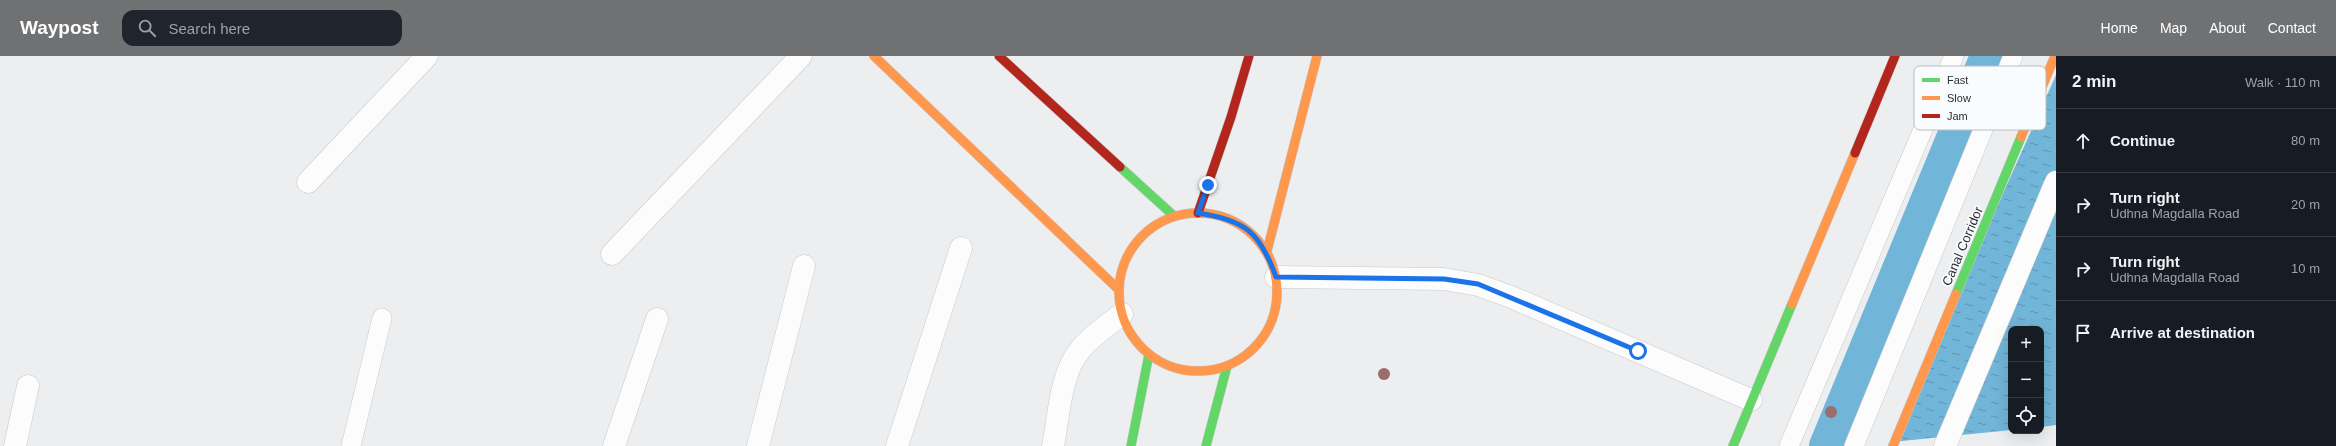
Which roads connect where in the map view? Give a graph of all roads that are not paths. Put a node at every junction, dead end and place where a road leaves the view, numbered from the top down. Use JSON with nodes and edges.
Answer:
{"nodes":[{"id":1,"x":427,"y":56,"type":"edge"},
{"id":2,"x":801,"y":56,"type":"edge"},
{"id":3,"x":874,"y":56,"type":"edge"},
{"id":4,"x":999,"y":56,"type":"edge"},
{"id":5,"x":1249,"y":56,"type":"edge"},
{"id":6,"x":1317,"y":56,"type":"edge"},
{"id":7,"x":1895,"y":56,"type":"edge"},
{"id":8,"x":1954,"y":56,"type":"edge"},
{"id":9,"x":2013,"y":56,"type":"edge"},
{"id":10,"x":2055,"y":56,"type":"edge"},
{"id":11,"x":1950,"y":66,"type":"edge"},
{"id":12,"x":2009,"y":66,"type":"edge"},
{"id":13,"x":2046,"y":78,"type":"edge"},
{"id":14,"x":1923,"y":130,"type":"edge"},
{"id":15,"x":1983,"y":130,"type":"edge"},
{"id":16,"x":2024,"y":130,"type":"edge"},
{"id":17,"x":308,"y":182,"type":"dead end"},
{"id":18,"x":2056,"y":182,"type":"edge"},
{"id":19,"x":1198,"y":213,"type":"junction"},
{"id":20,"x":1174,"y":216,"type":"junction"},
{"id":21,"x":961,"y":248,"type":"dead end"},
{"id":22,"x":1267,"y":251,"type":"junction"},
{"id":23,"x":612,"y":254,"type":"dead end"},
{"id":24,"x":804,"y":266,"type":"dead end"},
{"id":25,"x":1276,"y":277,"type":"junction"},
{"id":26,"x":1119,"y":290,"type":"junction"},
{"id":27,"x":1122,"y":314,"type":"junction"},
{"id":28,"x":382,"y":318,"type":"dead end"},
{"id":29,"x":656,"y":319,"type":"dead end"},
{"id":30,"x":1149,"y":354,"type":"junction"},
{"id":31,"x":1227,"y":366,"type":"junction"},
{"id":32,"x":28,"y":386,"type":"dead end"},
{"id":33,"x":1752,"y":400,"type":"junction"},
{"id":34,"x":15,"y":446,"type":"edge"},
{"id":35,"x":351,"y":446,"type":"edge"},
{"id":36,"x":614,"y":446,"type":"edge"},
{"id":37,"x":758,"y":446,"type":"edge"},
{"id":38,"x":897,"y":446,"type":"edge"},
{"id":39,"x":1053,"y":446,"type":"edge"},
{"id":40,"x":1131,"y":446,"type":"edge"},
{"id":41,"x":1206,"y":446,"type":"edge"},
{"id":42,"x":1733,"y":446,"type":"edge"},
{"id":43,"x":1789,"y":446,"type":"edge"},
{"id":44,"x":1854,"y":446,"type":"edge"},
{"id":45,"x":1893,"y":446,"type":"edge"},
{"id":46,"x":1945,"y":446,"type":"edge"}],
"edges":[{"from":1,"to":17,"type":"street"},
{"from":2,"to":23,"type":"street"},
{"from":3,"to":26,"type":"street"},
{"from":4,"to":20,"type":"street"},
{"from":5,"to":19,"type":"street"},
{"from":6,"to":22,"type":"street"},
{"from":7,"to":33,"type":"street"},
{"from":8,"to":11,"type":"lane"},
{"from":9,"to":12,"type":"lane"},
{"from":10,"to":13,"type":"street","name":"Canal Corridor"},
{"from":14,"to":43,"type":"lane"},
{"from":15,"to":44,"type":"lane"},
{"from":16,"to":45,"type":"street","name":"Canal Corridor"},
{"from":18,"to":46,"type":"street"},
{"from":19,"to":20,"type":"street"},
{"from":19,"to":22,"type":"street"},
{"from":20,"to":26,"type":"street"},
{"from":21,"to":38,"type":"street"},
{"from":22,"to":25,"type":"street"},
{"from":24,"to":37,"type":"street"},
{"from":25,"to":31,"type":"street"},
{"from":25,"to":33,"type":"street"},
{"from":26,"to":27,"type":"street"},
{"from":27,"to":30,"type":"street"},
{"from":27,"to":39,"type":"street"},
{"from":28,"to":35,"type":"lane"},
{"from":29,"to":36,"type":"street"},
{"from":30,"to":31,"type":"street"},
{"from":30,"to":40,"type":"street"},
{"from":31,"to":41,"type":"street"},
{"from":32,"to":34,"type":"street"},
{"from":33,"to":42,"type":"street"}]}
